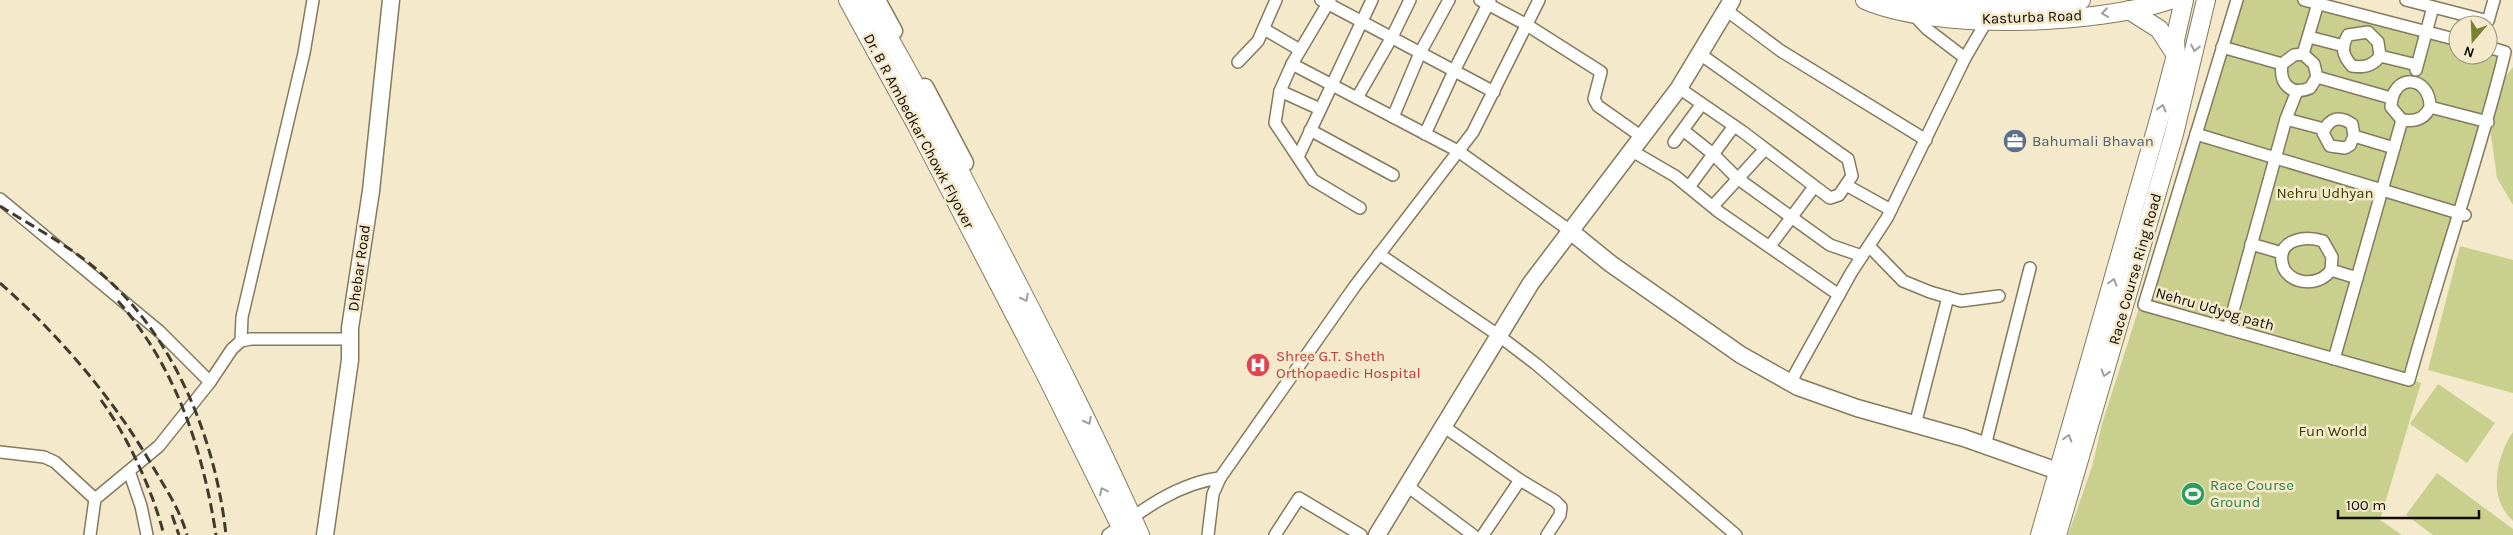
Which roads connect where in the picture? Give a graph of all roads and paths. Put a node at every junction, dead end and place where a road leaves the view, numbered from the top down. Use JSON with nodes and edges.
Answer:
{"nodes":[{"id":1,"x":313,"y":0,"type":"edge"},
{"id":2,"x":391,"y":0,"type":"edge"},
{"id":3,"x":841,"y":0,"type":"edge"},
{"id":4,"x":848,"y":0,"type":"edge"},
{"id":5,"x":866,"y":0,"type":"edge"},
{"id":6,"x":877,"y":0,"type":"edge"},
{"id":7,"x":1276,"y":0,"type":"edge"},
{"id":8,"x":1372,"y":0,"type":"edge"},
{"id":9,"x":1410,"y":0,"type":"edge"},
{"id":10,"x":1449,"y":0,"type":"edge"},
{"id":11,"x":1539,"y":0,"type":"edge"},
{"id":12,"x":1865,"y":0,"type":"edge"},
{"id":13,"x":1900,"y":0,"type":"edge"},
{"id":14,"x":2081,"y":0,"type":"edge"},
{"id":15,"x":2170,"y":0,"type":"edge"},
{"id":16,"x":2186,"y":0,"type":"edge"},
{"id":17,"x":2204,"y":0,"type":"edge"},
{"id":18,"x":2237,"y":0,"type":"edge"},
{"id":19,"x":2304,"y":0,"type":"edge"},
{"id":20,"x":2319,"y":0,"type":"edge"},
{"id":21,"x":2406,"y":0,"type":"edge"},
{"id":22,"x":2494,"y":0,"type":"edge"},
{"id":23,"x":1326,"y":1,"type":"edge"},
{"id":24,"x":1486,"y":1,"type":"edge"},
{"id":25,"x":1729,"y":5,"type":"edge"},
{"id":26,"x":2433,"y":7,"type":"junction"},
{"id":27,"x":2129,"y":10,"type":"junction"},
{"id":28,"x":1914,"y":14,"type":"junction"},
{"id":29,"x":1990,"y":14,"type":"junction"},
{"id":30,"x":1361,"y":21,"type":"junction"},
{"id":31,"x":1527,"y":25,"type":"junction"},
{"id":32,"x":1264,"y":29,"type":"junction"},
{"id":33,"x":2426,"y":32,"type":"junction"},
{"id":34,"x":2309,"y":37,"type":"junction"},
{"id":35,"x":1392,"y":38,"type":"junction"},
{"id":36,"x":2448,"y":38,"type":"edge"},
{"id":37,"x":2344,"y":46,"type":"junction"},
{"id":38,"x":2222,"y":47,"type":"junction"},
{"id":39,"x":1300,"y":50,"type":"junction"},
{"id":40,"x":2498,"y":50,"type":"edge"},
{"id":41,"x":1420,"y":53,"type":"junction"},
{"id":42,"x":1700,"y":54,"type":"junction"},
{"id":43,"x":2303,"y":54,"type":"junction"},
{"id":44,"x":2176,"y":56,"type":"junction"},
{"id":45,"x":2380,"y":56,"type":"junction"},
{"id":46,"x":1965,"y":58,"type":"junction"},
{"id":47,"x":1238,"y":62,"type":"dead end"},
{"id":48,"x":1292,"y":64,"type":"junction"},
{"id":49,"x":2282,"y":64,"type":"junction"},
{"id":50,"x":2418,"y":65,"type":"junction"},
{"id":51,"x":1454,"y":70,"type":"junction"},
{"id":52,"x":2317,"y":77,"type":"junction"},
{"id":53,"x":2413,"y":82,"type":"junction"},
{"id":54,"x":1331,"y":84,"type":"junction"},
{"id":55,"x":1679,"y":88,"type":"junction"},
{"id":56,"x":1280,"y":91,"type":"junction"},
{"id":57,"x":2297,"y":91,"type":"junction"},
{"id":58,"x":1494,"y":92,"type":"junction"},
{"id":59,"x":1357,"y":98,"type":"junction"},
{"id":60,"x":2391,"y":98,"type":"junction"},
{"id":61,"x":1701,"y":105,"type":"junction"},
{"id":62,"x":2430,"y":107,"type":"junction"},
{"id":63,"x":1320,"y":110,"type":"junction"},
{"id":64,"x":1393,"y":117,"type":"junction"},
{"id":65,"x":2286,"y":120,"type":"junction"},
{"id":66,"x":2402,"y":120,"type":"junction"},
{"id":67,"x":2488,"y":122,"type":"junction"},
{"id":68,"x":1734,"y":126,"type":"junction"},
{"id":69,"x":2324,"y":129,"type":"junction"},
{"id":70,"x":1310,"y":130,"type":"junction"},
{"id":71,"x":1683,"y":130,"type":"junction"},
{"id":72,"x":1425,"y":134,"type":"junction"},
{"id":73,"x":2196,"y":134,"type":"junction"},
{"id":74,"x":2354,"y":136,"type":"junction"},
{"id":75,"x":1642,"y":137,"type":"junction"},
{"id":76,"x":1926,"y":140,"type":"junction"},
{"id":77,"x":1674,"y":142,"type":"dead end"},
{"id":78,"x":2394,"y":148,"type":"junction"},
{"id":79,"x":1764,"y":149,"type":"junction"},
{"id":80,"x":1458,"y":151,"type":"junction"},
{"id":81,"x":1632,"y":151,"type":"junction"},
{"id":82,"x":1713,"y":154,"type":"junction"},
{"id":83,"x":1298,"y":157,"type":"junction"},
{"id":84,"x":2275,"y":157,"type":"junction"},
{"id":85,"x":1393,"y":175,"type":"dead end"},
{"id":86,"x":1737,"y":178,"type":"junction"},
{"id":87,"x":1846,"y":185,"type":"junction"},
{"id":88,"x":1689,"y":187,"type":"junction"},
{"id":89,"x":1814,"y":187,"type":"junction"},
{"id":90,"x":2383,"y":189,"type":"junction"},
{"id":91,"x":0,"y":199,"type":"edge"},
{"id":92,"x":1713,"y":206,"type":"junction"},
{"id":93,"x":1360,"y":208,"type":"dead end"},
{"id":94,"x":1891,"y":210,"type":"junction"},
{"id":95,"x":2461,"y":214,"type":"junction"},
{"id":96,"x":1793,"y":216,"type":"junction"},
{"id":97,"x":1569,"y":230,"type":"junction"},
{"id":98,"x":2252,"y":244,"type":"junction"},
{"id":99,"x":1770,"y":246,"type":"junction"},
{"id":100,"x":1866,"y":251,"type":"junction"},
{"id":101,"x":2282,"y":253,"type":"junction"},
{"id":102,"x":1379,"y":254,"type":"junction"},
{"id":103,"x":995,"y":258,"type":"junction"},
{"id":104,"x":2030,"y":268,"type":"dead end"},
{"id":105,"x":2330,"y":270,"type":"junction"},
{"id":106,"x":2357,"y":278,"type":"junction"},
{"id":107,"x":1839,"y":295,"type":"junction"},
{"id":108,"x":1999,"y":296,"type":"dead end"},
{"id":109,"x":1948,"y":297,"type":"junction"},
{"id":110,"x":2228,"y":329,"type":"junction"},
{"id":111,"x":1498,"y":334,"type":"junction"},
{"id":112,"x":350,"y":339,"type":"junction"},
{"id":113,"x":241,"y":341,"type":"junction"},
{"id":114,"x":2334,"y":359,"type":"junction"},
{"id":115,"x":210,"y":382,"type":"junction"},
{"id":116,"x":1790,"y":383,"type":"junction"},
{"id":117,"x":1914,"y":425,"type":"junction"},
{"id":118,"x":1442,"y":426,"type":"junction"},
{"id":119,"x":1984,"y":446,"type":"junction"},
{"id":120,"x":0,"y":452,"type":"edge"},
{"id":121,"x":129,"y":471,"type":"junction"},
{"id":122,"x":2066,"y":474,"type":"junction"},
{"id":123,"x":1220,"y":478,"type":"junction"},
{"id":124,"x":1520,"y":480,"type":"junction"},
{"id":125,"x":1406,"y":484,"type":"junction"},
{"id":126,"x":95,"y":499,"type":"junction"},
{"id":127,"x":1121,"y":528,"type":"edge"},
{"id":128,"x":90,"y":535,"type":"edge"},
{"id":129,"x":147,"y":535,"type":"edge"},
{"id":130,"x":325,"y":535,"type":"edge"},
{"id":131,"x":1140,"y":535,"type":"edge"},
{"id":132,"x":1208,"y":535,"type":"edge"},
{"id":133,"x":1275,"y":535,"type":"edge"},
{"id":134,"x":1361,"y":535,"type":"edge"},
{"id":135,"x":1377,"y":535,"type":"edge"},
{"id":136,"x":1473,"y":535,"type":"edge"},
{"id":137,"x":1483,"y":535,"type":"edge"},
{"id":138,"x":1547,"y":535,"type":"edge"},
{"id":139,"x":1736,"y":535,"type":"edge"},
{"id":140,"x":2040,"y":535,"type":"edge"},
{"id":141,"x":2057,"y":535,"type":"edge"}],
"edges":[{"from":1,"to":113,"type":"street"},
{"from":2,"to":112,"type":"street","name":"Dhebar Road"},
{"from":3,"to":103,"type":"street"},
{"from":4,"to":103,"type":"main road","name":"Dr. B R Ambedkar Chowk Flyover"},
{"from":5,"to":103,"type":"main road","name":"Dr. B R Ambedkar Chowk Flyover"},
{"from":6,"to":103,"type":"street"},
{"from":7,"to":32,"type":"street"},
{"from":8,"to":30,"type":"street"},
{"from":9,"to":35,"type":"street"},
{"from":10,"to":41,"type":"street"},
{"from":11,"to":31,"type":"street"},
{"from":12,"to":28,"type":"main road","name":"Kasturba Road"},
{"from":13,"to":29,"type":"main road"},
{"from":14,"to":29,"type":"main road"},
{"from":15,"to":27,"type":"main road","name":"Kasturba Road"},
{"from":16,"to":17,"type":"main road"},
{"from":16,"to":44,"type":"main road","name":"Race Course Ring Road"},
{"from":17,"to":122,"type":"main road","name":"Race Course Ring Road","one_way":true},
{"from":18,"to":38,"type":"street","name":"Nehru Udyog path"},
{"from":19,"to":33,"type":"street"},
{"from":20,"to":34,"type":"street"},
{"from":21,"to":26,"type":"street"},
{"from":22,"to":26,"type":"street"},
{"from":23,"to":30,"type":"street"},
{"from":23,"to":39,"type":"street"},
{"from":24,"to":31,"type":"street"},
{"from":24,"to":51,"type":"street"},
{"from":25,"to":42,"type":"street"},
{"from":25,"to":76,"type":"street"},
{"from":26,"to":33,"type":"street"},
{"from":27,"to":29,"type":"main road","name":"Kasturba Road","one_way":true},
{"from":27,"to":44,"type":"main road"},
{"from":28,"to":29,"type":"main road","name":"Kasturba Road"},
{"from":28,"to":46,"type":"street"},
{"from":29,"to":46,"type":"street"},
{"from":30,"to":35,"type":"street"},
{"from":30,"to":54,"type":"street"},
{"from":31,"to":58,"type":"street"},
{"from":31,"to":75,"type":"street"},
{"from":32,"to":39,"type":"street"},
{"from":32,"to":47,"type":"street"},
{"from":33,"to":36,"type":"street"},
{"from":33,"to":50,"type":"street"},
{"from":34,"to":37,"type":"street"},
{"from":34,"to":43,"type":"street"},
{"from":35,"to":41,"type":"street"},
{"from":35,"to":59,"type":"street"},
{"from":37,"to":45,"type":"street"},
{"from":37,"to":45,"type":"street"},
{"from":38,"to":49,"type":"street"},
{"from":38,"to":73,"type":"street","name":"Nehru Udyog path"},
{"from":39,"to":48,"type":"street"},
{"from":40,"to":67,"type":"street"},
{"from":41,"to":51,"type":"street"},
{"from":41,"to":64,"type":"street"},
{"from":42,"to":55,"type":"street"},
{"from":42,"to":87,"type":"street"},
{"from":43,"to":49,"type":"street"},
{"from":43,"to":52,"type":"street"},
{"from":122,"to":44,"type":"main road","name":"Race Course Ring Road","one_way":true},
{"from":45,"to":50,"type":"street"},
{"from":46,"to":76,"type":"street"},
{"from":48,"to":54,"type":"street"},
{"from":48,"to":56,"type":"street"},
{"from":49,"to":57,"type":"street"},
{"from":50,"to":53,"type":"street"},
{"from":51,"to":58,"type":"street"},
{"from":51,"to":72,"type":"street"},
{"from":52,"to":57,"type":"street"},
{"from":52,"to":60,"type":"street"},
{"from":53,"to":60,"type":"street"},
{"from":53,"to":62,"type":"street"},
{"from":54,"to":59,"type":"street"},
{"from":54,"to":63,"type":"street"},
{"from":55,"to":61,"type":"street"},
{"from":55,"to":75,"type":"street"},
{"from":56,"to":63,"type":"street"},
{"from":56,"to":83,"type":"street"},
{"from":57,"to":65,"type":"street"},
{"from":58,"to":80,"type":"street"},
{"from":59,"to":64,"type":"street"},
{"from":60,"to":66,"type":"street"},
{"from":61,"to":68,"type":"street"},
{"from":61,"to":71,"type":"street"},
{"from":62,"to":66,"type":"street"},
{"from":62,"to":67,"type":"street"},
{"from":63,"to":70,"type":"street"},
{"from":64,"to":72,"type":"street"},
{"from":65,"to":69,"type":"street"},
{"from":65,"to":84,"type":"street"},
{"from":66,"to":78,"type":"street"},
{"from":67,"to":95,"type":"street"},
{"from":68,"to":79,"type":"street"},
{"from":68,"to":82,"type":"street"},
{"from":69,"to":74,"type":"street"},
{"from":69,"to":74,"type":"street"},
{"from":70,"to":83,"type":"street"},
{"from":70,"to":85,"type":"street"},
{"from":71,"to":77,"type":"street"},
{"from":71,"to":82,"type":"street"},
{"from":72,"to":80,"type":"street"},
{"from":73,"to":84,"type":"street"},
{"from":73,"to":110,"type":"street","name":"Nehru Udyog path"},
{"from":74,"to":78,"type":"street"},
{"from":75,"to":81,"type":"street"},
{"from":76,"to":94,"type":"street"},
{"from":78,"to":90,"type":"street"},
{"from":79,"to":86,"type":"street"},
{"from":79,"to":89,"type":"street"},
{"from":80,"to":97,"type":"street"},
{"from":80,"to":102,"type":"street"},
{"from":81,"to":88,"type":"street"},
{"from":81,"to":97,"type":"street"},
{"from":82,"to":86,"type":"street"},
{"from":82,"to":88,"type":"street"},
{"from":83,"to":93,"type":"street"},
{"from":84,"to":90,"type":"street"},
{"from":84,"to":98,"type":"street"},
{"from":86,"to":92,"type":"street"},
{"from":86,"to":96,"type":"street"},
{"from":87,"to":89,"type":"street"},
{"from":87,"to":94,"type":"street"},
{"from":88,"to":92,"type":"street"},
{"from":89,"to":96,"type":"street"},
{"from":90,"to":95,"type":"street"},
{"from":90,"to":106,"type":"street"},
{"from":91,"to":115,"type":"street"},
{"from":92,"to":99,"type":"street"},
{"from":94,"to":100,"type":"street"},
{"from":95,"to":114,"type":"street","name":"Nehru Udyog path"},
{"from":96,"to":99,"type":"street"},
{"from":96,"to":100,"type":"street"},
{"from":97,"to":111,"type":"street"},
{"from":97,"to":116,"type":"street"},
{"from":98,"to":101,"type":"street"},
{"from":98,"to":110,"type":"street"},
{"from":99,"to":107,"type":"street"},
{"from":100,"to":107,"type":"street"},
{"from":100,"to":109,"type":"street"},
{"from":101,"to":105,"type":"street"},
{"from":101,"to":105,"type":"street"},
{"from":102,"to":111,"type":"street"},
{"from":102,"to":123,"type":"street"},
{"from":103,"to":127,"type":"main road"},
{"from":104,"to":119,"type":"street"},
{"from":105,"to":106,"type":"street"},
{"from":106,"to":114,"type":"street"},
{"from":107,"to":116,"type":"street"},
{"from":108,"to":109,"type":"street"},
{"from":109,"to":117,"type":"street"},
{"from":110,"to":114,"type":"street","name":"Nehru Udyog path"},
{"from":111,"to":118,"type":"street"},
{"from":111,"to":139,"type":"street"},
{"from":112,"to":113,"type":"street"},
{"from":112,"to":130,"type":"street","name":"Dhebar Road"},
{"from":113,"to":115,"type":"street"},
{"from":115,"to":121,"type":"street"},
{"from":116,"to":117,"type":"street"},
{"from":117,"to":119,"type":"street"},
{"from":118,"to":124,"type":"street"},
{"from":118,"to":125,"type":"street"},
{"from":119,"to":122,"type":"street"},
{"from":120,"to":126,"type":"street"},
{"from":121,"to":126,"type":"street"},
{"from":121,"to":129,"type":"street"},
{"from":122,"to":140,"type":"main road","name":"Race Course Ring Road"},
{"from":122,"to":141,"type":"main road","name":"Race Course Ring Road"},
{"from":123,"to":127,"type":"street"},
{"from":123,"to":132,"type":"street"},
{"from":124,"to":137,"type":"street"},
{"from":124,"to":138,"type":"street"},
{"from":125,"to":135,"type":"street"},
{"from":125,"to":136,"type":"street"},
{"from":126,"to":128,"type":"street"},
{"from":127,"to":131,"type":"main road"},
{"from":133,"to":134,"type":"street"}]}
